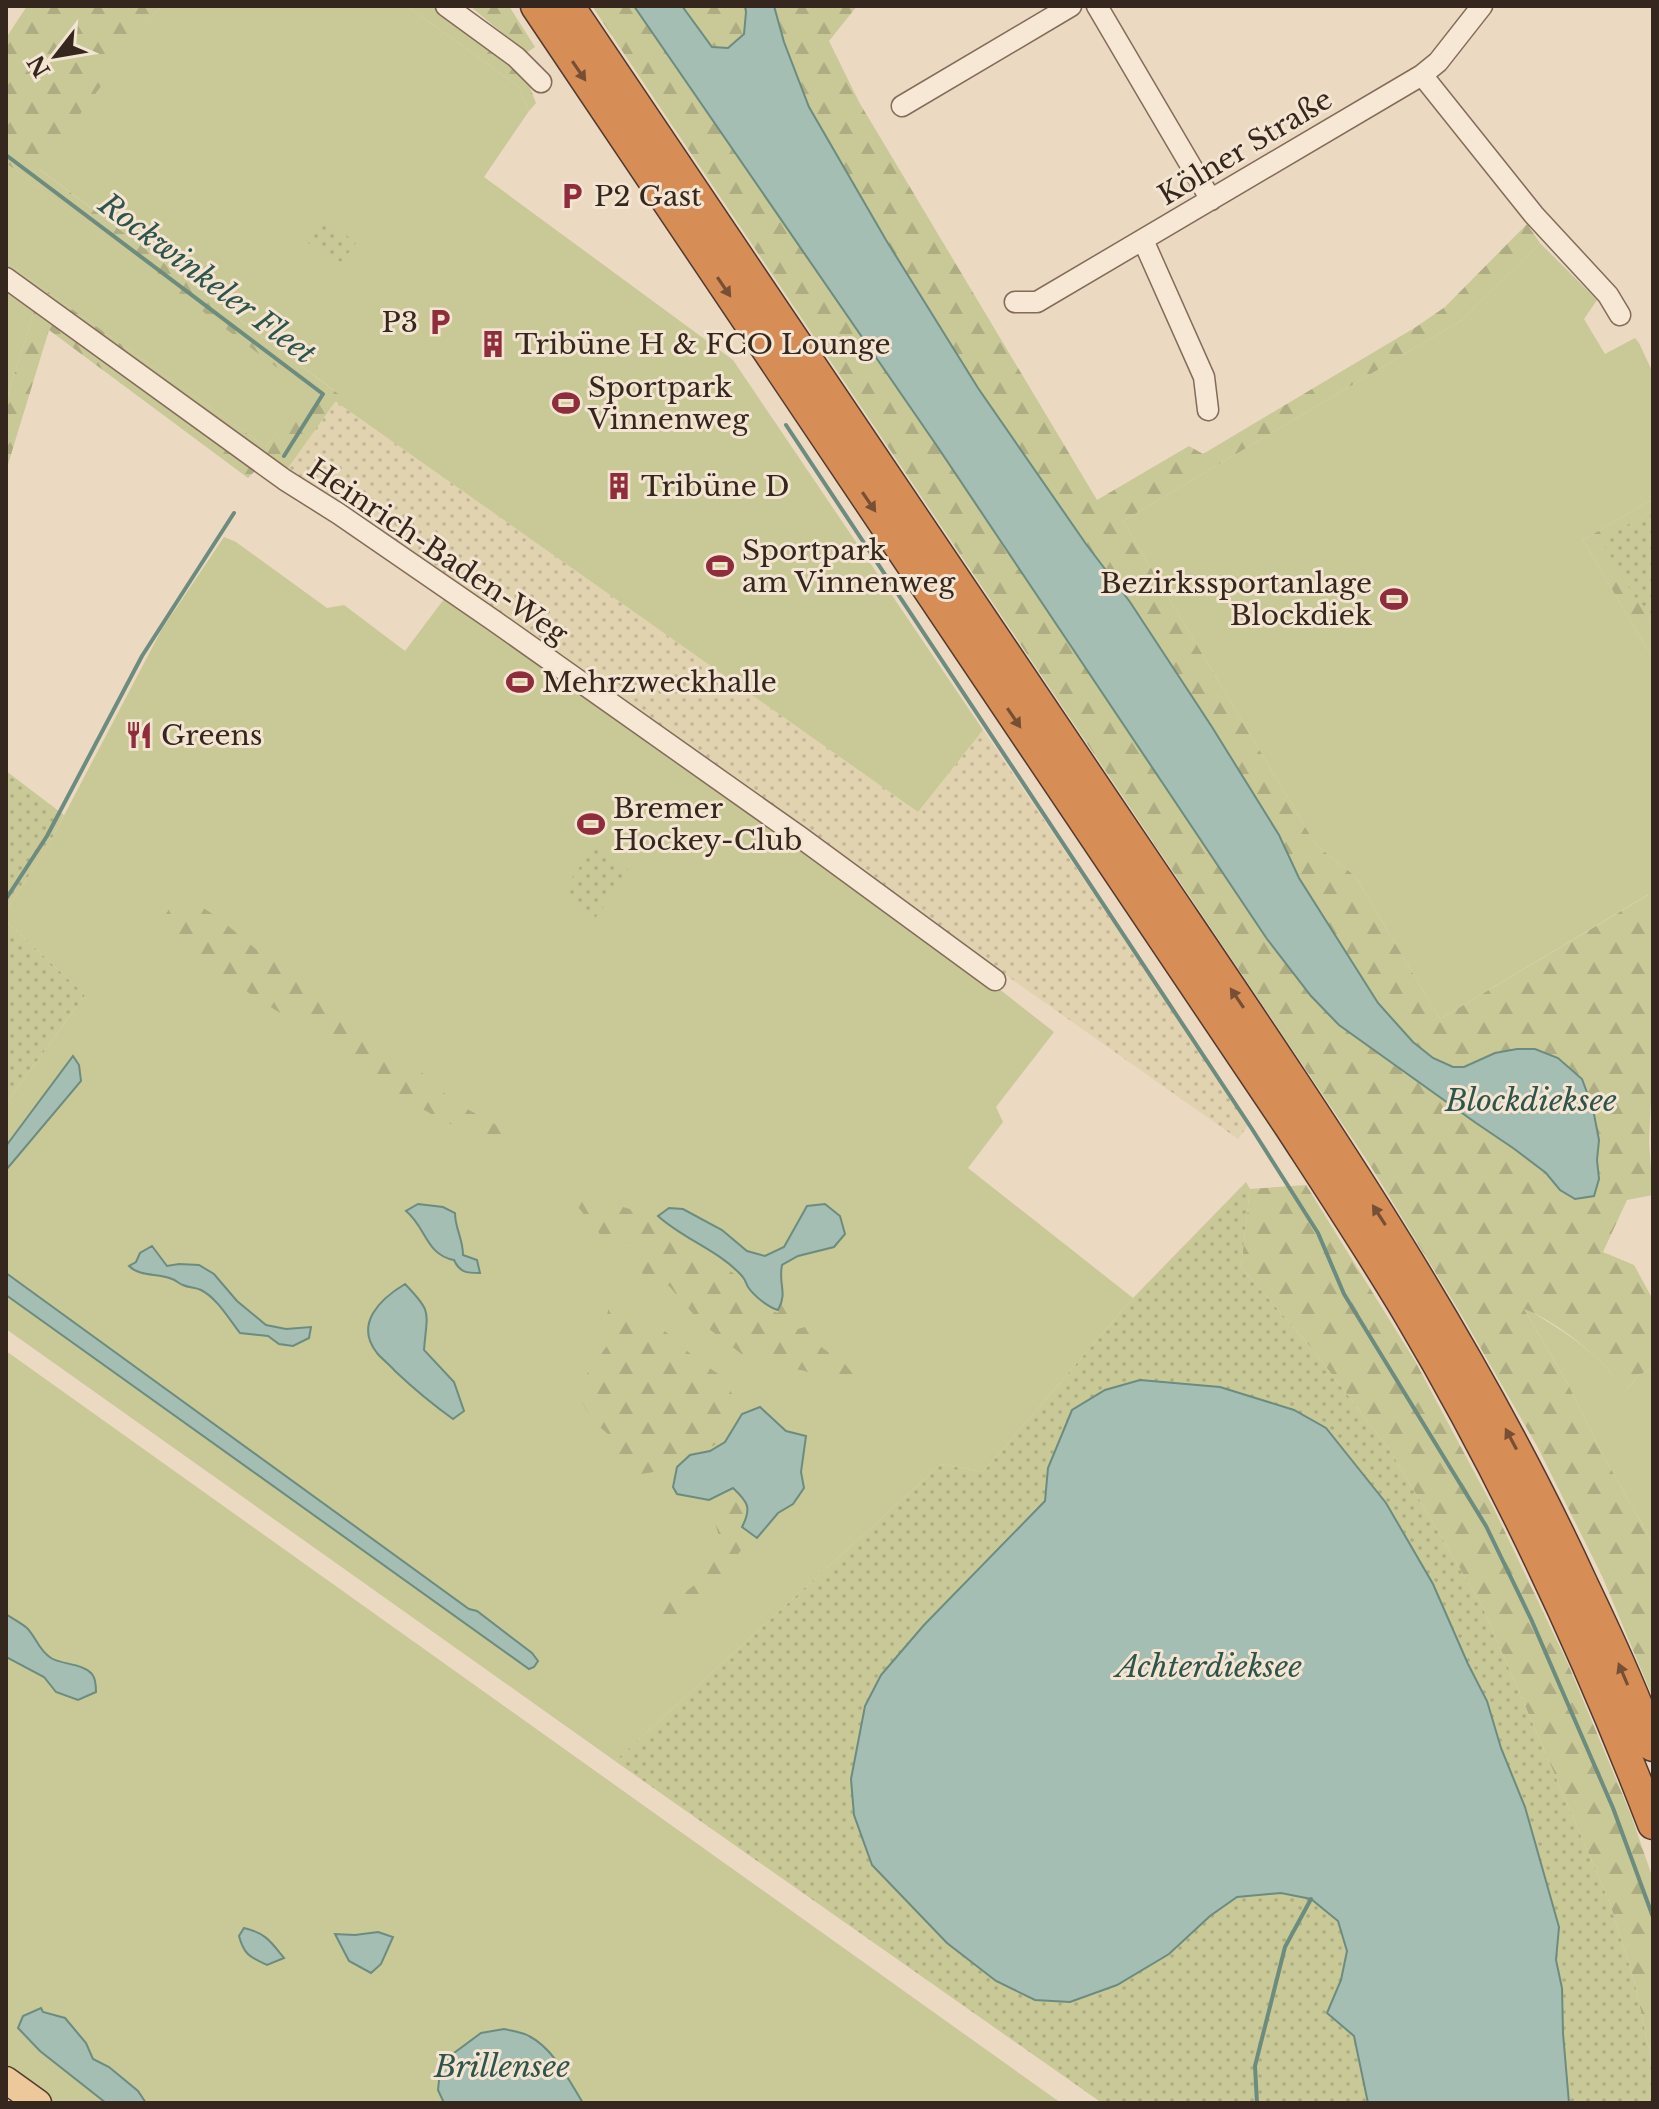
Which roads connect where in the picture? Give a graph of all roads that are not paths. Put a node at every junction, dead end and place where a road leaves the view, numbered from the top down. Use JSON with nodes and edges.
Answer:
{"nodes":[{"id":1,"x":446,"y":6,"type":"edge"},
{"id":2,"x":536,"y":6,"type":"edge"},
{"id":3,"x":569,"y":6,"type":"edge"},
{"id":4,"x":1071,"y":6,"type":"edge"},
{"id":5,"x":1097,"y":6,"type":"edge"},
{"id":6,"x":1482,"y":6,"type":"edge"},
{"id":7,"x":1422,"y":75,"type":"junction"},
{"id":8,"x":541,"y":82,"type":"dead end"},
{"id":9,"x":902,"y":106,"type":"dead end"},
{"id":10,"x":1211,"y":200,"type":"junction"},
{"id":11,"x":1143,"y":240,"type":"junction"},
{"id":12,"x":6,"y":278,"type":"edge"},
{"id":13,"x":1015,"y":302,"type":"dead end"},
{"id":14,"x":1620,"y":315,"type":"dead end"},
{"id":15,"x":1208,"y":410,"type":"dead end"},
{"id":16,"x":995,"y":980,"type":"dead end"},
{"id":17,"x":1653,"y":1746,"type":"edge"},
{"id":18,"x":1653,"y":1824,"type":"edge"},
{"id":19,"x":6,"y":2080,"type":"edge"},
{"id":20,"x":38,"y":2103,"type":"edge"}],
"edges":[{"from":1,"to":8,"type":"street"},
{"from":2,"to":18,"type":"highway","one_way":true},
{"from":17,"to":3,"type":"highway","one_way":true},
{"from":4,"to":9,"type":"street"},
{"from":5,"to":10,"type":"street"},
{"from":6,"to":7,"type":"street","name":"Kölner Straße"},
{"from":7,"to":10,"type":"street","name":"Kölner Straße"},
{"from":7,"to":14,"type":"street"},
{"from":10,"to":11,"type":"street","name":"Kölner Straße"},
{"from":11,"to":13,"type":"street","name":"Kölner Straße"},
{"from":11,"to":15,"type":"street"},
{"from":12,"to":16,"type":"street","name":"Heinrich-Baden-Weg"},
{"from":19,"to":20,"type":"main road"}]}
